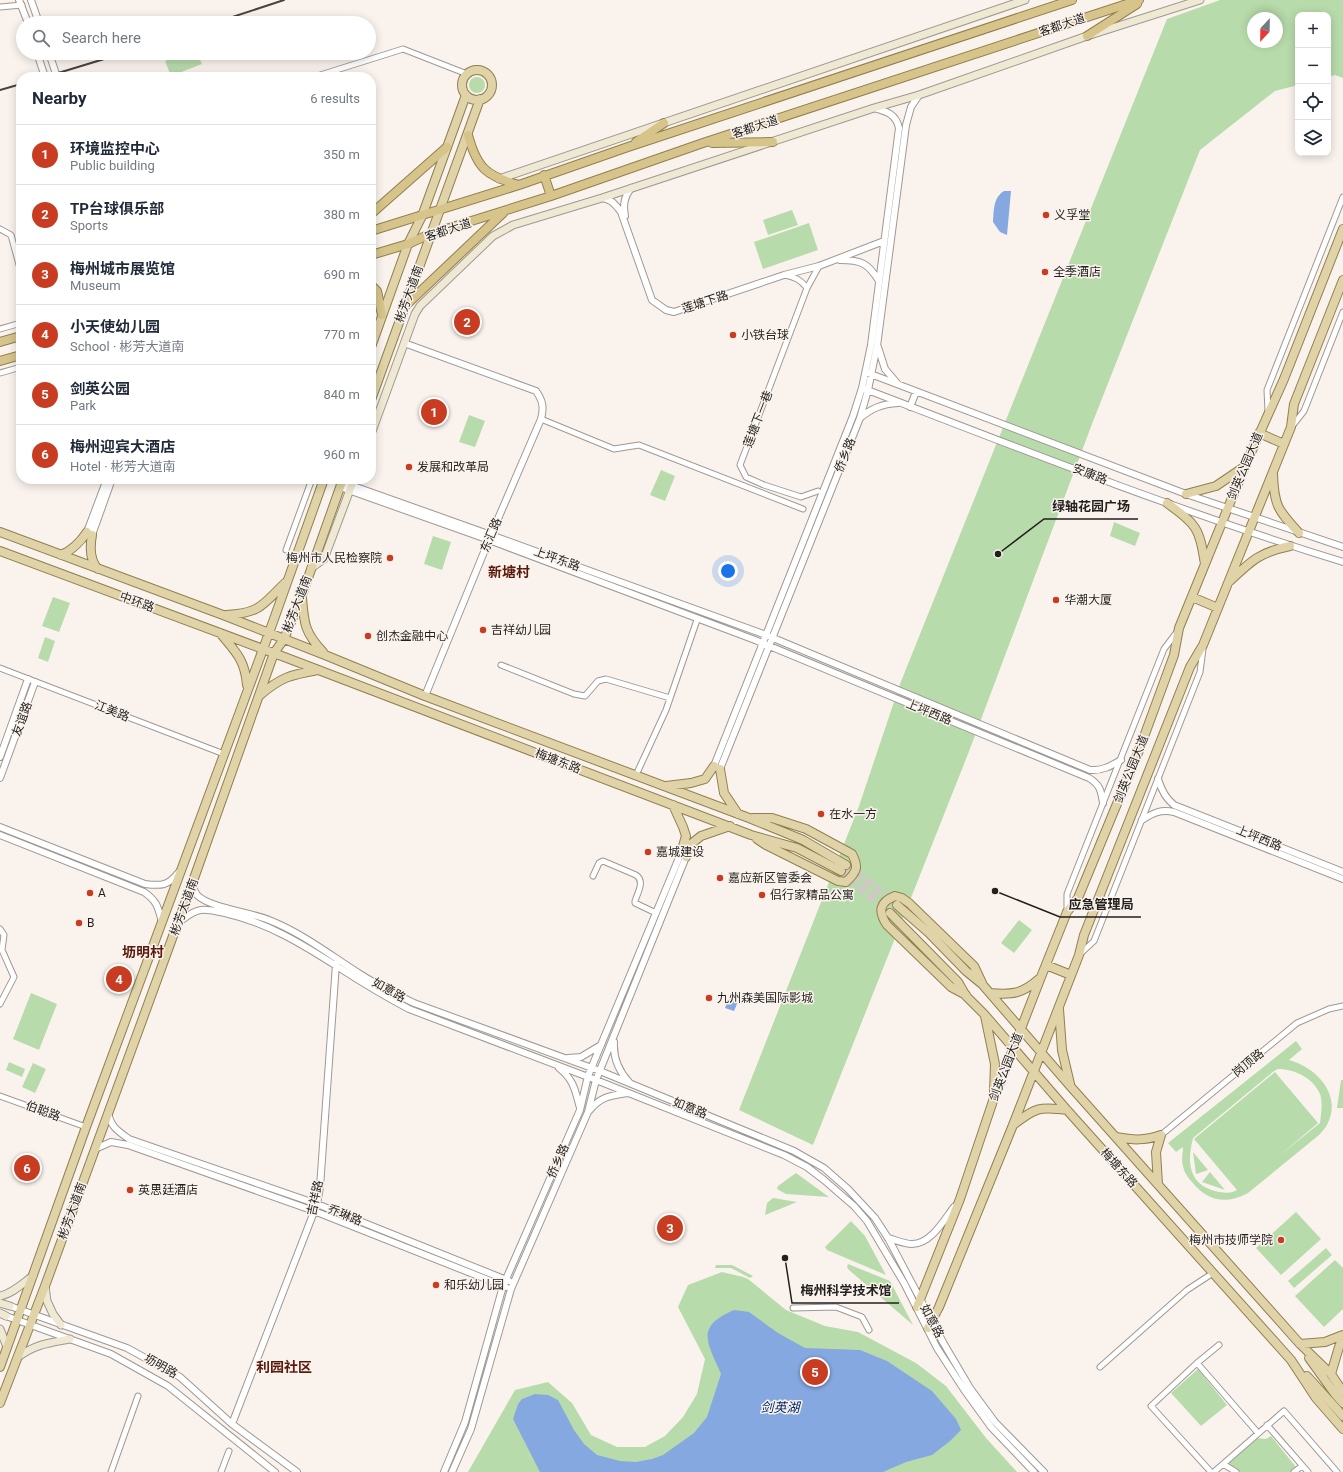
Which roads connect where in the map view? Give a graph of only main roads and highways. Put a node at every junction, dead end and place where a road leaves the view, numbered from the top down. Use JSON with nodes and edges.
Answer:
{"nodes":[{"id":1,"x":1025,"y":0,"type":"edge"},
{"id":2,"x":1072,"y":0,"type":"edge"},
{"id":3,"x":1139,"y":0,"type":"edge"},
{"id":4,"x":1143,"y":0,"type":"edge"},
{"id":5,"x":1200,"y":0,"type":"edge"},
{"id":6,"x":1087,"y":36,"type":"junction"},
{"id":7,"x":466,"y":95,"type":"junction"},
{"id":8,"x":480,"y":99,"type":"junction"},
{"id":9,"x":664,"y":123,"type":"junction"},
{"id":10,"x":468,"y":135,"type":"junction"},
{"id":11,"x":773,"y":142,"type":"junction"},
{"id":12,"x":703,"y":143,"type":"junction"},
{"id":13,"x":447,"y":147,"type":"junction"},
{"id":14,"x":628,"y":147,"type":"junction"},
{"id":15,"x":544,"y":175,"type":"junction"},
{"id":16,"x":499,"y":179,"type":"junction"},
{"id":17,"x":519,"y":185,"type":"junction"},
{"id":18,"x":551,"y":196,"type":"junction"},
{"id":19,"x":376,"y":210,"type":"edge"},
{"id":20,"x":439,"y":210,"type":"junction"},
{"id":21,"x":506,"y":211,"type":"junction"},
{"id":22,"x":422,"y":216,"type":"junction"},
{"id":23,"x":1343,"y":229,"type":"edge"},
{"id":24,"x":376,"y":230,"type":"edge"},
{"id":25,"x":430,"y":234,"type":"junction"},
{"id":26,"x":408,"y":244,"type":"junction"},
{"id":27,"x":376,"y":253,"type":"edge"},
{"id":28,"x":1343,"y":280,"type":"edge"},
{"id":29,"x":376,"y":290,"type":"edge"},
{"id":30,"x":405,"y":306,"type":"junction"},
{"id":31,"x":382,"y":315,"type":"junction"},
{"id":32,"x":376,"y":332,"type":"edge"},
{"id":33,"x":16,"y":337,"type":"edge"},
{"id":34,"x":0,"y":342,"type":"edge"},
{"id":35,"x":16,"y":356,"type":"edge"},
{"id":36,"x":0,"y":361,"type":"edge"},
{"id":37,"x":376,"y":386,"type":"edge"},
{"id":38,"x":376,"y":420,"type":"edge"},
{"id":39,"x":1259,"y":433,"type":"junction"},
{"id":40,"x":1284,"y":444,"type":"junction"},
{"id":41,"x":1245,"y":466,"type":"junction"},
{"id":42,"x":1273,"y":470,"type":"junction"},
{"id":43,"x":322,"y":484,"type":"edge"},
{"id":44,"x":342,"y":484,"type":"edge"},
{"id":45,"x":352,"y":485,"type":"edge"},
{"id":46,"x":1186,"y":494,"type":"road end"},
{"id":47,"x":1168,"y":503,"type":"road end"},
{"id":48,"x":0,"y":532,"type":"edge"},
{"id":49,"x":1299,"y":533,"type":"road end"},
{"id":50,"x":1290,"y":546,"type":"road end"},
{"id":51,"x":0,"y":551,"type":"edge"},
{"id":52,"x":60,"y":555,"type":"junction"},
{"id":53,"x":1205,"y":564,"type":"junction"},
{"id":54,"x":311,"y":568,"type":"junction"},
{"id":55,"x":98,"y":569,"type":"junction"},
{"id":56,"x":287,"y":581,"type":"junction"},
{"id":57,"x":1228,"y":582,"type":"junction"},
{"id":58,"x":302,"y":595,"type":"junction"},
{"id":59,"x":1192,"y":597,"type":"junction"},
{"id":60,"x":1218,"y":608,"type":"junction"},
{"id":61,"x":223,"y":615,"type":"junction"},
{"id":62,"x":220,"y":632,"type":"junction"},
{"id":63,"x":269,"y":633,"type":"junction"},
{"id":64,"x":284,"y":639,"type":"junction"},
{"id":65,"x":263,"y":648,"type":"junction"},
{"id":66,"x":274,"y":653,"type":"junction"},
{"id":67,"x":325,"y":655,"type":"junction"},
{"id":68,"x":319,"y":670,"type":"junction"},
{"id":69,"x":248,"y":688,"type":"junction"},
{"id":70,"x":258,"y":697,"type":"junction"},
{"id":71,"x":664,"y":786,"type":"junction"},
{"id":72,"x":673,"y":805,"type":"junction"},
{"id":73,"x":738,"y":814,"type":"junction"},
{"id":74,"x":749,"y":818,"type":"junction"},
{"id":75,"x":730,"y":826,"type":"junction"},
{"id":76,"x":751,"y":835,"type":"junction"},
{"id":77,"x":897,"y":905,"type":"tunnel mouth"},
{"id":78,"x":890,"y":913,"type":"tunnel mouth"},
{"id":79,"x":1046,"y":965,"type":"junction"},
{"id":80,"x":1071,"y":975,"type":"junction"},
{"id":81,"x":1041,"y":977,"type":"junction"},
{"id":82,"x":982,"y":984,"type":"junction"},
{"id":83,"x":990,"y":993,"type":"junction"},
{"id":84,"x":966,"y":996,"type":"junction"},
{"id":85,"x":1059,"y":1005,"type":"junction"},
{"id":86,"x":984,"y":1014,"type":"junction"},
{"id":87,"x":1021,"y":1029,"type":"junction"},
{"id":88,"x":1013,"y":1048,"type":"junction"},
{"id":89,"x":1041,"y":1052,"type":"junction"},
{"id":90,"x":1033,"y":1071,"type":"junction"},
{"id":91,"x":1070,"y":1087,"type":"junction"},
{"id":92,"x":994,"y":1098,"type":"junction"},
{"id":93,"x":1067,"y":1110,"type":"junction"},
{"id":94,"x":1013,"y":1125,"type":"junction"},
{"id":95,"x":1116,"y":1137,"type":"junction"},
{"id":96,"x":1158,"y":1184,"type":"junction"},
{"id":97,"x":33,"y":1276,"type":"junction"},
{"id":98,"x":45,"y":1286,"type":"junction"},
{"id":99,"x":0,"y":1296,"type":"edge"},
{"id":100,"x":0,"y":1303,"type":"edge"},
{"id":101,"x":918,"y":1303,"type":"road end"},
{"id":102,"x":10,"y":1306,"type":"road end"},
{"id":103,"x":61,"y":1325,"type":"road end"},
{"id":104,"x":930,"y":1325,"type":"road end"},
{"id":105,"x":0,"y":1329,"type":"edge"},
{"id":106,"x":1343,"y":1336,"type":"edge"},
{"id":107,"x":70,"y":1340,"type":"road end"},
{"id":108,"x":1300,"y":1344,"type":"junction"},
{"id":109,"x":7,"y":1347,"type":"junction"},
{"id":110,"x":18,"y":1357,"type":"junction"},
{"id":111,"x":1291,"y":1360,"type":"junction"},
{"id":112,"x":0,"y":1367,"type":"edge"},
{"id":113,"x":1331,"y":1374,"type":"junction"},
{"id":114,"x":1343,"y":1392,"type":"edge"},
{"id":115,"x":0,"y":1403,"type":"edge"},
{"id":116,"x":1343,"y":1403,"type":"edge"},
{"id":117,"x":1343,"y":1416,"type":"edge"},
{"id":118,"x":1343,"y":1429,"type":"edge"}],
"edges":[{"from":1,"to":9,"type":"main road"},
{"from":2,"to":14,"type":"highway","name":"客都大道"},
{"from":3,"to":12,"type":"highway","name":"客都大道"},
{"from":4,"to":6,"type":"highway"},
{"from":5,"to":6,"type":"main road"},
{"from":6,"to":11,"type":"main road"},
{"from":7,"to":8,"type":"main road"},
{"from":7,"to":8,"type":"main road"},
{"from":7,"to":13,"type":"main road","name":"彬芳大道南"},
{"from":8,"to":10,"type":"main road","name":"彬芳大道南"},
{"from":9,"to":14,"type":"highway"},
{"from":9,"to":16,"type":"main road"},
{"from":10,"to":16,"type":"highway"},
{"from":10,"to":20,"type":"main road","name":"彬芳大道南"},
{"from":11,"to":12,"type":"highway"},
{"from":11,"to":38,"type":"main road"},
{"from":12,"to":18,"type":"highway","name":"客都大道"},
{"from":13,"to":19,"type":"highway"},
{"from":13,"to":22,"type":"main road","name":"彬芳大道南"},
{"from":14,"to":15,"type":"highway","name":"客都大道"},
{"from":15,"to":17,"type":"highway","name":"客都大道"},
{"from":15,"to":18,"type":"highway"},
{"from":16,"to":17,"type":"highway"},
{"from":17,"to":20,"type":"highway","name":"客都大道"},
{"from":18,"to":21,"type":"highway","name":"客都大道"},
{"from":20,"to":22,"type":"highway","name":"客都大道"},
{"from":20,"to":25,"type":"main road","name":"彬芳大道南"},
{"from":21,"to":25,"type":"highway","name":"客都大道"},
{"from":21,"to":30,"type":"highway"},
{"from":22,"to":24,"type":"highway","name":"客都大道"},
{"from":22,"to":26,"type":"main road","name":"彬芳大道南"},
{"from":23,"to":39,"type":"main road","name":"剑英公园大道"},
{"from":25,"to":26,"type":"highway","name":"客都大道"},
{"from":25,"to":30,"type":"main road","name":"彬芳大道南"},
{"from":26,"to":27,"type":"highway","name":"客都大道"},
{"from":26,"to":31,"type":"main road","name":"彬芳大道南"},
{"from":28,"to":40,"type":"main road","name":"剑英公园大道"},
{"from":29,"to":31,"type":"highway"},
{"from":30,"to":37,"type":"main road","name":"彬芳大道南"},
{"from":31,"to":32,"type":"main road","name":"彬芳大道南"},
{"from":33,"to":34,"type":"highway"},
{"from":35,"to":36,"type":"highway"},
{"from":39,"to":40,"type":"main road"},
{"from":39,"to":41,"type":"main road","name":"剑英公园大道"},
{"from":40,"to":42,"type":"main road","name":"剑英公园大道"},
{"from":41,"to":46,"type":"main road"},
{"from":41,"to":53,"type":"main road","name":"剑英公园大道"},
{"from":42,"to":49,"type":"main road"},
{"from":42,"to":57,"type":"main road","name":"剑英公园大道"},
{"from":43,"to":56,"type":"main road","name":"彬芳大道南"},
{"from":44,"to":54,"type":"main road","name":"彬芳大道南"},
{"from":45,"to":54,"type":"main road"},
{"from":47,"to":53,"type":"main road"},
{"from":48,"to":52,"type":"main road","name":"中环路"},
{"from":50,"to":57,"type":"main road"},
{"from":51,"to":62,"type":"main road","name":"中环路"},
{"from":52,"to":55,"type":"main road","name":"中环路"},
{"from":52,"to":55,"type":"main road"},
{"from":53,"to":59,"type":"main road","name":"剑英公园大道"},
{"from":54,"to":58,"type":"main road","name":"彬芳大道南"},
{"from":55,"to":61,"type":"main road","name":"中环路"},
{"from":56,"to":61,"type":"main road"},
{"from":56,"to":63,"type":"main road","name":"彬芳大道南"},
{"from":57,"to":60,"type":"main road","name":"剑英公园大道"},
{"from":58,"to":64,"type":"main road","name":"彬芳大道南"},
{"from":58,"to":67,"type":"main road"},
{"from":59,"to":60,"type":"main road"},
{"from":59,"to":79,"type":"main road","name":"剑英公园大道"},
{"from":60,"to":80,"type":"main road","name":"剑英公园大道"},
{"from":61,"to":63,"type":"main road","name":"中环路"},
{"from":62,"to":65,"type":"main road","name":"中环路"},
{"from":62,"to":69,"type":"main road"},
{"from":63,"to":64,"type":"main road","name":"中环路"},
{"from":63,"to":65,"type":"main road","name":"彬芳大道南"},
{"from":64,"to":66,"type":"main road","name":"彬芳大道南"},
{"from":64,"to":67,"type":"main road","name":"梅塘东路"},
{"from":65,"to":66,"type":"main road","name":"中环路"},
{"from":65,"to":69,"type":"main road","name":"彬芳大道南"},
{"from":66,"to":68,"type":"main road","name":"梅塘东路"},
{"from":66,"to":70,"type":"main road","name":"彬芳大道南"},
{"from":67,"to":71,"type":"main road","name":"梅塘东路"},
{"from":68,"to":70,"type":"main road"},
{"from":68,"to":72,"type":"main road","name":"梅塘东路"},
{"from":69,"to":97,"type":"main road","name":"彬芳大道南"},
{"from":70,"to":98,"type":"main road","name":"彬芳大道南"},
{"from":71,"to":73,"type":"main road","name":"梅塘东路"},
{"from":71,"to":73,"type":"main road"},
{"from":72,"to":75,"type":"main road","name":"梅塘东路"},
{"from":72,"to":75,"type":"main road"},
{"from":73,"to":74,"type":"main road","name":"梅塘东路"},
{"from":74,"to":76,"type":"main road","name":"梅塘东路"},
{"from":74,"to":76,"type":"main road"},
{"from":75,"to":76,"type":"main road","name":"梅塘东路"},
{"from":77,"to":82,"type":"main road","name":"梅塘东路"},
{"from":78,"to":84,"type":"main road","name":"梅塘东路"},
{"from":79,"to":80,"type":"main road"},
{"from":79,"to":81,"type":"main road","name":"剑英公园大道"},
{"from":80,"to":85,"type":"main road","name":"剑英公园大道"},
{"from":81,"to":83,"type":"main road"},
{"from":81,"to":87,"type":"main road","name":"剑英公园大道"},
{"from":82,"to":83,"type":"main road","name":"梅塘东路"},
{"from":82,"to":84,"type":"main road"},
{"from":83,"to":87,"type":"main road","name":"梅塘东路"},
{"from":84,"to":86,"type":"main road","name":"梅塘东路"},
{"from":85,"to":89,"type":"main road","name":"剑英公园大道"},
{"from":85,"to":91,"type":"main road"},
{"from":86,"to":88,"type":"main road","name":"梅塘东路"},
{"from":86,"to":92,"type":"main road"},
{"from":87,"to":88,"type":"main road","name":"剑英公园大道"},
{"from":87,"to":89,"type":"main road","name":"梅塘东路"},
{"from":88,"to":90,"type":"main road","name":"梅塘东路"},
{"from":88,"to":92,"type":"main road","name":"剑英公园大道"},
{"from":89,"to":90,"type":"main road","name":"剑英公园大道"},
{"from":89,"to":91,"type":"main road","name":"梅塘东路"},
{"from":90,"to":93,"type":"main road","name":"梅塘东路"},
{"from":90,"to":94,"type":"main road","name":"剑英公园大道"},
{"from":91,"to":95,"type":"main road","name":"梅塘东路"},
{"from":92,"to":101,"type":"main road","name":"剑英公园大道"},
{"from":93,"to":94,"type":"main road"},
{"from":93,"to":111,"type":"main road","name":"梅塘东路"},
{"from":94,"to":104,"type":"main road","name":"剑英公园大道"},
{"from":95,"to":96,"type":"main road","name":"梅塘东路"},
{"from":95,"to":96,"type":"main road"},
{"from":96,"to":108,"type":"main road","name":"梅塘东路"},
{"from":97,"to":99,"type":"main road"},
{"from":97,"to":109,"type":"main road","name":"彬芳大道南"},
{"from":98,"to":103,"type":"main road"},
{"from":98,"to":110,"type":"main road","name":"彬芳大道南"},
{"from":100,"to":102,"type":"main road","name":"坜明路"},
{"from":105,"to":109,"type":"main road"},
{"from":106,"to":108,"type":"main road"},
{"from":106,"to":113,"type":"main road"},
{"from":107,"to":110,"type":"main road"},
{"from":108,"to":113,"type":"main road","name":"梅塘东路"},
{"from":108,"to":116,"type":"main road"},
{"from":109,"to":112,"type":"main road","name":"彬芳大道南"},
{"from":110,"to":115,"type":"main road","name":"彬芳大道南"},
{"from":111,"to":117,"type":"main road"},
{"from":111,"to":118,"type":"main road","name":"梅塘东路"},
{"from":113,"to":114,"type":"main road","name":"梅塘东路"}]}
